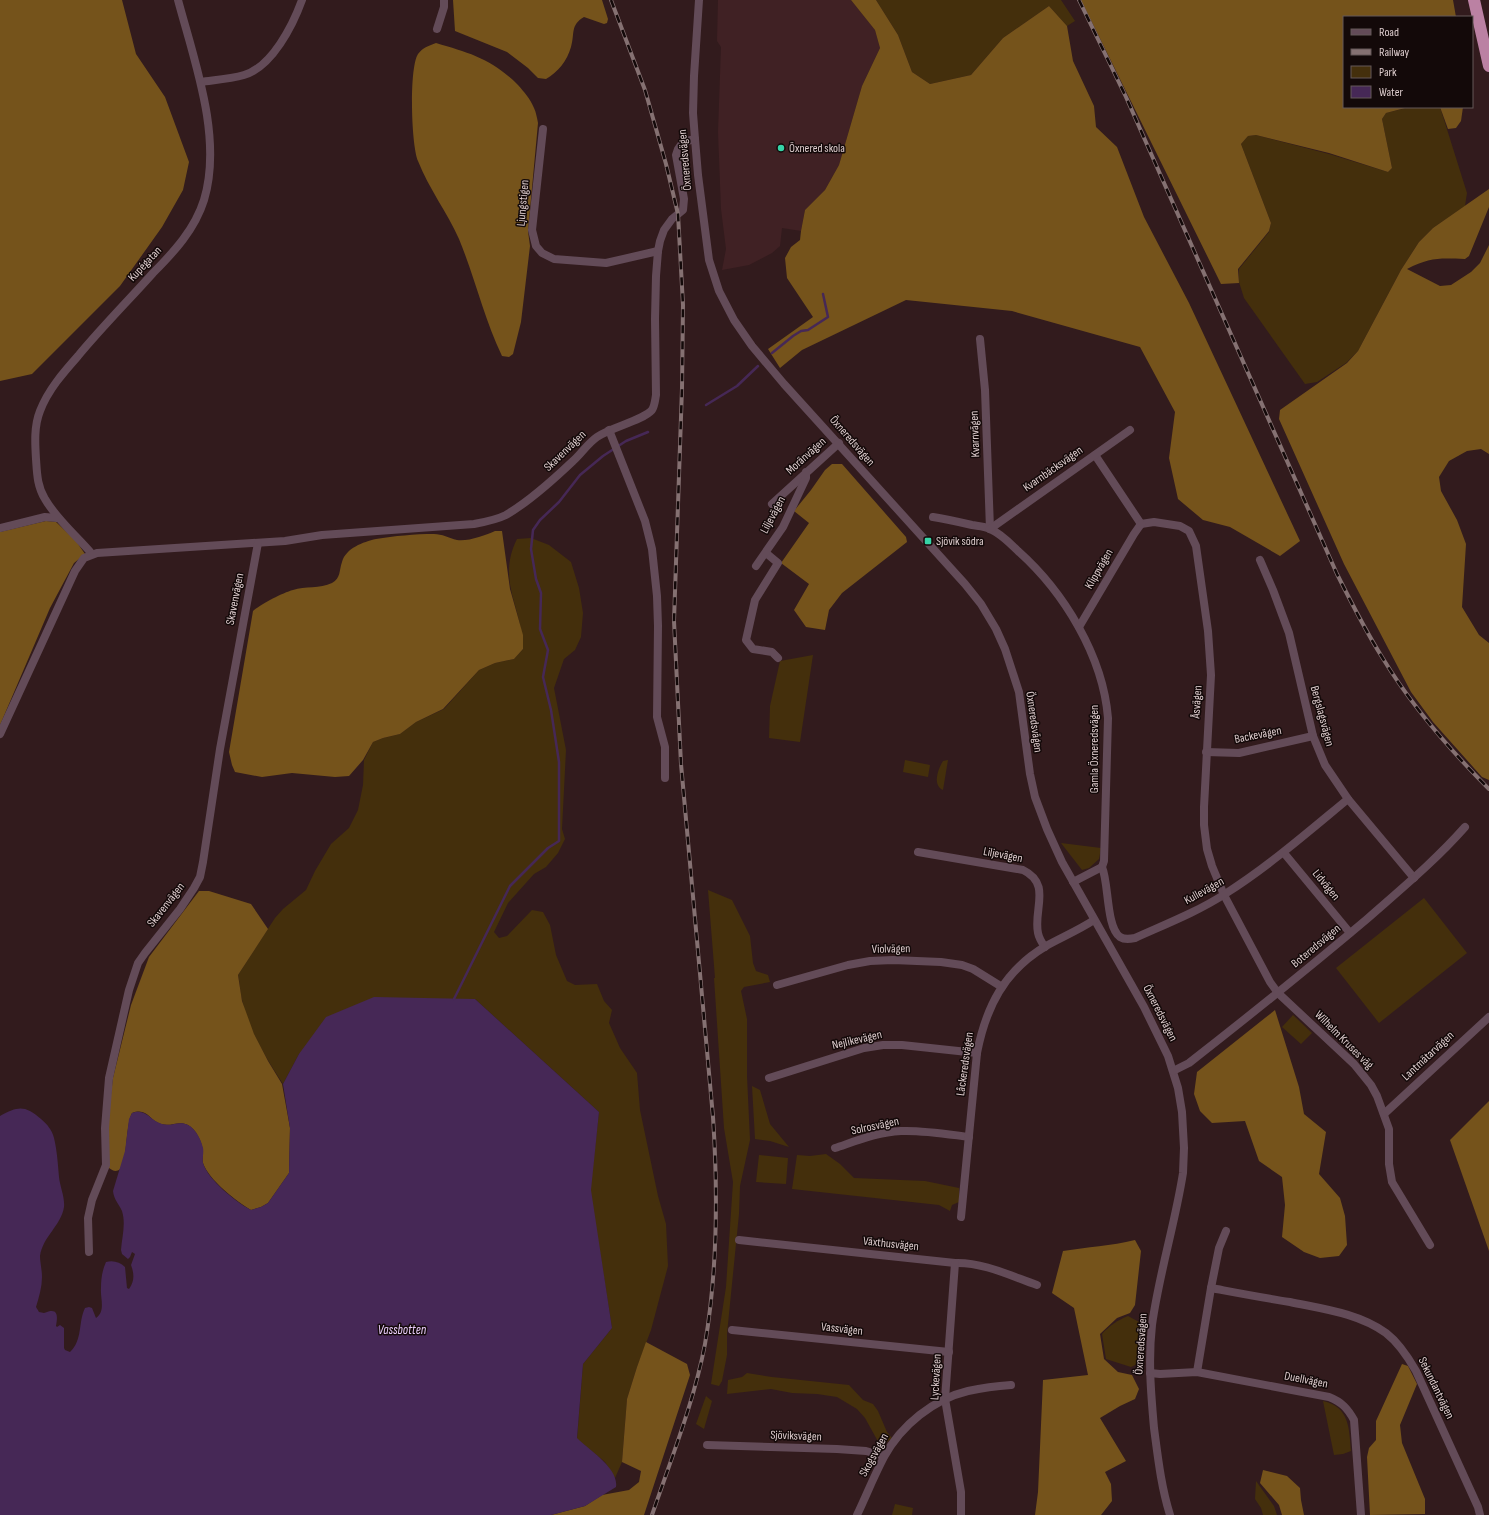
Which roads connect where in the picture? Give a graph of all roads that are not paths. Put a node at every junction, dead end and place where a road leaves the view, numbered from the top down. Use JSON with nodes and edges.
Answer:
{"nodes":[{"id":1,"x":178,"y":0,"type":"edge"},
{"id":2,"x":302,"y":0,"type":"edge"},
{"id":3,"x":444,"y":0,"type":"edge"},
{"id":4,"x":699,"y":0,"type":"edge"},
{"id":5,"x":1474,"y":0,"type":"edge"},
{"id":6,"x":1483,"y":0,"type":"edge"},
{"id":7,"x":437,"y":29,"type":"dead end"},
{"id":8,"x":1489,"y":31,"type":"edge"},
{"id":9,"x":1489,"y":66,"type":"edge"},
{"id":10,"x":201,"y":82,"type":"junction"},
{"id":11,"x":543,"y":129,"type":"dead end"},
{"id":12,"x":695,"y":139,"type":"junction"},
{"id":13,"x":658,"y":251,"type":"junction"},
{"id":14,"x":980,"y":338,"type":"dead end"},
{"id":15,"x":609,"y":430,"type":"junction"},
{"id":16,"x":1130,"y":430,"type":"dead end"},
{"id":17,"x":839,"y":443,"type":"junction"},
{"id":18,"x":1095,"y":455,"type":"junction"},
{"id":19,"x":806,"y":472,"type":"junction"},
{"id":20,"x":772,"y":504,"type":"dead end"},
{"id":21,"x":933,"y":517,"type":"dead end"},
{"id":22,"x":57,"y":518,"type":"junction"},
{"id":23,"x":1142,"y":524,"type":"junction"},
{"id":24,"x":0,"y":528,"type":"edge"},
{"id":25,"x":990,"y":529,"type":"junction"},
{"id":26,"x":258,"y":543,"type":"junction"},
{"id":27,"x":766,"y":553,"type":"junction"},
{"id":28,"x":92,"y":554,"type":"junction"},
{"id":29,"x":1260,"y":560,"type":"dead end"},
{"id":30,"x":756,"y":566,"type":"dead end"},
{"id":31,"x":1079,"y":627,"type":"junction"},
{"id":32,"x":778,"y":658,"type":"dead end"},
{"id":33,"x":0,"y":734,"type":"edge"},
{"id":34,"x":1313,"y":736,"type":"junction"},
{"id":35,"x":1206,"y":752,"type":"junction"},
{"id":36,"x":665,"y":778,"type":"dead end"},
{"id":37,"x":1348,"y":799,"type":"junction"},
{"id":38,"x":1465,"y":828,"type":"dead end"},
{"id":39,"x":918,"y":852,"type":"dead end"},
{"id":40,"x":1284,"y":853,"type":"junction"},
{"id":41,"x":1102,"y":867,"type":"junction"},
{"id":42,"x":1414,"y":878,"type":"junction"},
{"id":43,"x":1073,"y":882,"type":"junction"},
{"id":44,"x":1224,"y":895,"type":"junction"},
{"id":45,"x":1094,"y":920,"type":"junction"},
{"id":46,"x":1350,"y":933,"type":"junction"},
{"id":47,"x":1045,"y":947,"type":"junction"},
{"id":48,"x":777,"y":985,"type":"dead end"},
{"id":49,"x":1002,"y":986,"type":"junction"},
{"id":50,"x":1278,"y":993,"type":"junction"},
{"id":51,"x":1489,"y":1017,"type":"edge"},
{"id":52,"x":977,"y":1053,"type":"junction"},
{"id":53,"x":1173,"y":1071,"type":"junction"},
{"id":54,"x":769,"y":1078,"type":"dead end"},
{"id":55,"x":1384,"y":1114,"type":"junction"},
{"id":56,"x":969,"y":1136,"type":"junction"},
{"id":57,"x":834,"y":1148,"type":"dead end"},
{"id":58,"x":961,"y":1217,"type":"dead end"},
{"id":59,"x":1226,"y":1231,"type":"dead end"},
{"id":60,"x":739,"y":1240,"type":"dead end"},
{"id":61,"x":1430,"y":1244,"type":"dead end"},
{"id":62,"x":89,"y":1252,"type":"dead end"},
{"id":63,"x":955,"y":1263,"type":"junction"},
{"id":64,"x":1037,"y":1285,"type":"dead end"},
{"id":65,"x":1211,"y":1288,"type":"junction"},
{"id":66,"x":732,"y":1330,"type":"dead end"},
{"id":67,"x":949,"y":1352,"type":"junction"},
{"id":68,"x":1197,"y":1372,"type":"junction"},
{"id":69,"x":1150,"y":1373,"type":"junction"},
{"id":70,"x":1011,"y":1385,"type":"dead end"},
{"id":71,"x":945,"y":1399,"type":"junction"},
{"id":72,"x":707,"y":1446,"type":"dead end"},
{"id":73,"x":884,"y":1456,"type":"junction"},
{"id":74,"x":857,"y":1515,"type":"edge"},
{"id":75,"x":961,"y":1515,"type":"edge"},
{"id":76,"x":1170,"y":1515,"type":"edge"},
{"id":77,"x":1361,"y":1515,"type":"edge"},
{"id":78,"x":1480,"y":1515,"type":"edge"}],
"edges":[{"from":1,"to":10,"type":"street","name":"Kupégatan"},
{"from":2,"to":10,"type":"street"},
{"from":3,"to":7,"type":"street"},
{"from":4,"to":12,"type":"street","name":"Öxneredsvägen"},
{"from":5,"to":9,"type":"highway"},
{"from":6,"to":8,"type":"highway"},
{"from":10,"to":22,"type":"street","name":"Kupégatan"},
{"from":11,"to":13,"type":"street","name":"Ljungstigen"},
{"from":12,"to":13,"type":"street","name":"Skavenvägen"},
{"from":12,"to":17,"type":"street","name":"Öxneredsvägen"},
{"from":13,"to":15,"type":"street","name":"Skavenvägen"},
{"from":14,"to":25,"type":"street","name":"Kvarnvägen"},
{"from":15,"to":26,"type":"street","name":"Skavenvägen"},
{"from":15,"to":36,"type":"street"},
{"from":16,"to":18,"type":"street","name":"Kvarnbäcksvägen"},
{"from":17,"to":19,"type":"street","name":"Moränvägen"},
{"from":17,"to":43,"type":"street","name":"Öxneredsvägen"},
{"from":18,"to":23,"type":"street"},
{"from":18,"to":25,"type":"street","name":"Kvarnbäcksvägen"},
{"from":19,"to":20,"type":"street","name":"Moränvägen"},
{"from":19,"to":27,"type":"street","name":"Liljevägen"},
{"from":21,"to":25,"type":"street","name":"Gamla Öxneredsvägen"},
{"from":22,"to":24,"type":"street"},
{"from":22,"to":28,"type":"street","name":"Kupégatan"},
{"from":23,"to":31,"type":"street","name":"Klippvägen"},
{"from":23,"to":35,"type":"street","name":"Åsvägen"},
{"from":25,"to":31,"type":"street","name":"Gamla Öxneredsvägen"},
{"from":26,"to":28,"type":"street","name":"Skavenvägen"},
{"from":26,"to":62,"type":"street","name":"Skavenvägen"},
{"from":27,"to":30,"type":"street","name":"Liljevägen"},
{"from":27,"to":32,"type":"street"},
{"from":28,"to":33,"type":"street"},
{"from":29,"to":34,"type":"street","name":"Bergslagsvägen"},
{"from":31,"to":41,"type":"street","name":"Gamla Öxneredsvägen"},
{"from":34,"to":35,"type":"street","name":"Backevägen"},
{"from":34,"to":37,"type":"street","name":"Bergslagsvägen"},
{"from":35,"to":44,"type":"street","name":"Åsvägen"},
{"from":37,"to":40,"type":"street","name":"Kullevägen"},
{"from":37,"to":42,"type":"street","name":"Bergslagsvägen"},
{"from":38,"to":42,"type":"street","name":"Boteredsvägen"},
{"from":39,"to":47,"type":"street","name":"Liljevägen"},
{"from":40,"to":44,"type":"street","name":"Kullevägen"},
{"from":40,"to":46,"type":"street","name":"Lidvägen"},
{"from":41,"to":43,"type":"street"},
{"from":41,"to":44,"type":"street","name":"Kullevägen"},
{"from":42,"to":46,"type":"street","name":"Boteredsvägen"},
{"from":43,"to":45,"type":"street","name":"Öxneredsvägen"},
{"from":44,"to":50,"type":"street","name":"Åsvägen"},
{"from":45,"to":47,"type":"street","name":"Låckeredsvägen"},
{"from":45,"to":53,"type":"street","name":"Öxneredsvägen"},
{"from":46,"to":50,"type":"street","name":"Boteredsvägen"},
{"from":47,"to":49,"type":"street","name":"Låckeredsvägen"},
{"from":48,"to":49,"type":"street","name":"Violvägen"},
{"from":49,"to":52,"type":"street","name":"Låckeredsvägen"},
{"from":50,"to":53,"type":"street","name":"Boteredsvägen"},
{"from":50,"to":55,"type":"street","name":"Wilhelm Kruses väg"},
{"from":51,"to":55,"type":"street","name":"Lantmätarvägen"},
{"from":52,"to":54,"type":"street","name":"Nejlikevägen"},
{"from":52,"to":56,"type":"street","name":"Låckeredsvägen"},
{"from":53,"to":69,"type":"street","name":"Öxneredsvägen"},
{"from":55,"to":61,"type":"street","name":"Wilhelm Kruses väg"},
{"from":56,"to":57,"type":"street","name":"Solrosvägen"},
{"from":56,"to":58,"type":"street","name":"Låckeredsvägen"},
{"from":59,"to":65,"type":"street"},
{"from":60,"to":63,"type":"street","name":"Växthusvägen"},
{"from":63,"to":64,"type":"street","name":"Växthusvägen"},
{"from":63,"to":67,"type":"street","name":"Lyckevägen"},
{"from":65,"to":68,"type":"street"},
{"from":65,"to":78,"type":"street","name":"Sekundantvägen"},
{"from":66,"to":67,"type":"street","name":"Vassvägen"},
{"from":67,"to":71,"type":"street","name":"Lyckevägen"},
{"from":68,"to":69,"type":"street","name":"Duellvägen"},
{"from":68,"to":77,"type":"street","name":"Duellvägen"},
{"from":69,"to":76,"type":"street","name":"Öxneredsvägen"},
{"from":70,"to":71,"type":"street","name":"Skogsvägen"},
{"from":71,"to":73,"type":"street","name":"Skogsvägen"},
{"from":71,"to":75,"type":"street","name":"Lyckevägen"},
{"from":72,"to":73,"type":"street","name":"Sjöviksvägen"},
{"from":73,"to":74,"type":"street","name":"Skogsvägen"}]}
